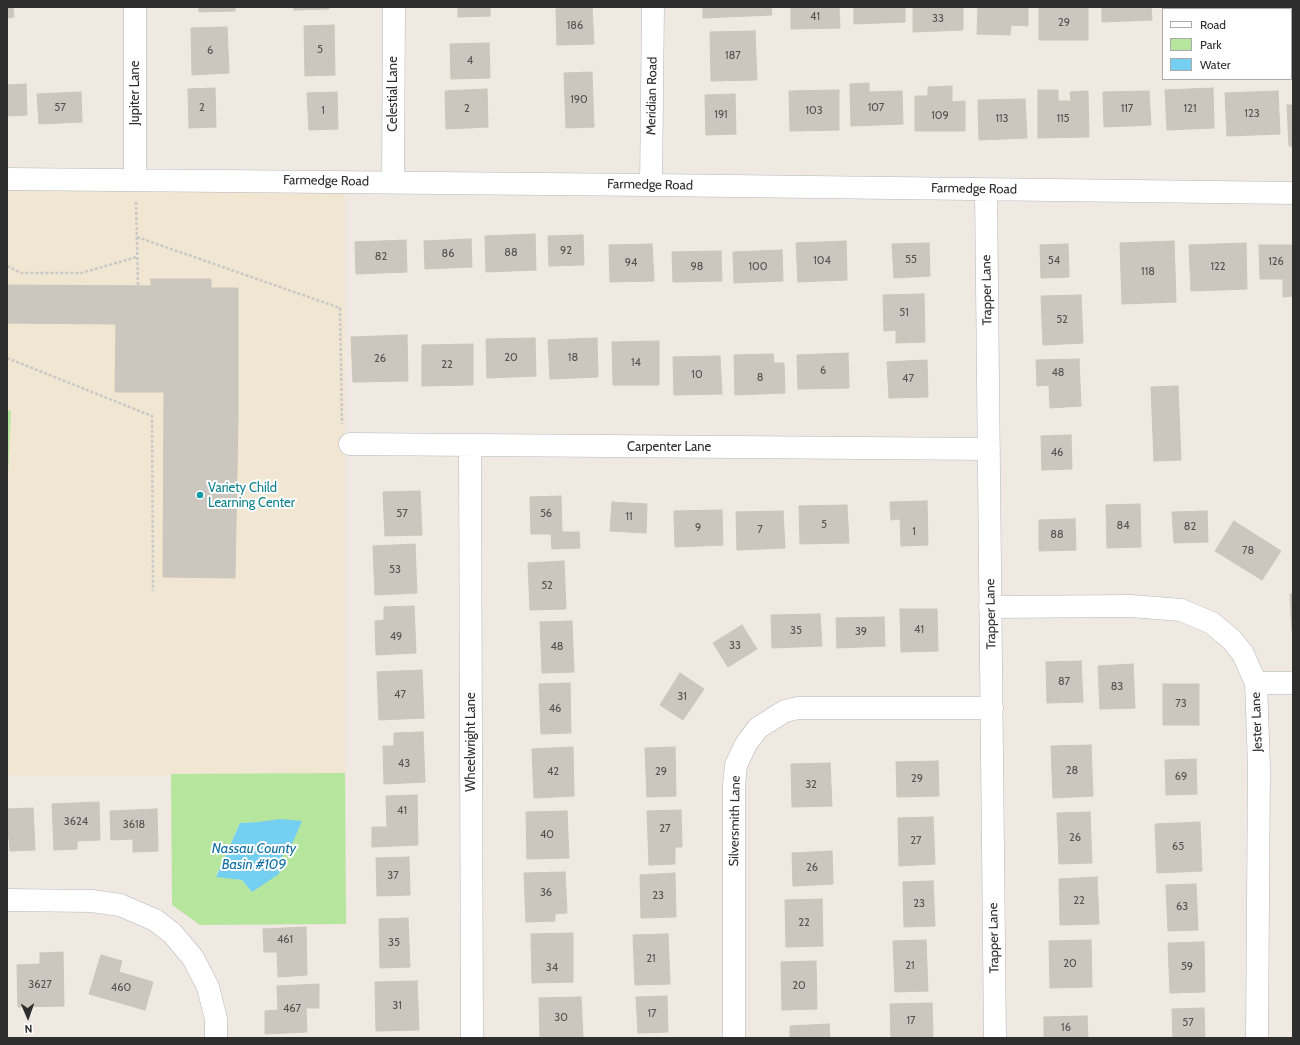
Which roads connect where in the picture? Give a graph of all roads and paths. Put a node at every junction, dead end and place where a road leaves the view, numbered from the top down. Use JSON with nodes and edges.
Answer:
{"nodes":[{"id":1,"x":135,"y":7,"type":"edge"},
{"id":2,"x":394,"y":7,"type":"edge"},
{"id":3,"x":653,"y":7,"type":"edge"},
{"id":4,"x":7,"y":178,"type":"edge"},
{"id":5,"x":135,"y":179,"type":"junction"},
{"id":6,"x":393,"y":182,"type":"junction"},
{"id":7,"x":651,"y":185,"type":"junction"},
{"id":8,"x":986,"y":190,"type":"junction"},
{"id":9,"x":1293,"y":193,"type":"edge"},
{"id":10,"x":137,"y":237,"type":"junction"},
{"id":11,"x":137,"y":258,"type":"junction"},
{"id":12,"x":7,"y":266,"type":"edge"},
{"id":13,"x":138,"y":286,"type":"dead end"},
{"id":14,"x":7,"y":358,"type":"edge"},
{"id":15,"x":346,"y":437,"type":"joint"},
{"id":16,"x":470,"y":446,"type":"junction"},
{"id":17,"x":989,"y":449,"type":"junction"},
{"id":18,"x":153,"y":591,"type":"dead end"},
{"id":19,"x":990,"y":607,"type":"junction"},
{"id":20,"x":1256,"y":682,"type":"junction"},
{"id":21,"x":1293,"y":683,"type":"edge"},
{"id":22,"x":992,"y":708,"type":"junction"},
{"id":23,"x":7,"y":900,"type":"edge"},
{"id":24,"x":216,"y":1038,"type":"edge"},
{"id":25,"x":472,"y":1038,"type":"edge"},
{"id":26,"x":734,"y":1038,"type":"edge"},
{"id":27,"x":995,"y":1038,"type":"edge"},
{"id":28,"x":1257,"y":1038,"type":"edge"}],
"edges":[{"from":1,"to":5,"type":"street","name":"Jupiter Lane"},
{"from":2,"to":6,"type":"street","name":"Celestial Lane"},
{"from":3,"to":7,"type":"street","name":"Meridian Road"},
{"from":4,"to":5,"type":"street","name":"Farmedge Road"},
{"from":5,"to":6,"type":"street","name":"Farmedge Road"},
{"from":5,"to":10,"type":"path"},
{"from":6,"to":7,"type":"street","name":"Farmedge Road"},
{"from":7,"to":8,"type":"street","name":"Farmedge Road"},
{"from":8,"to":9,"type":"street","name":"Farmedge Road"},
{"from":8,"to":17,"type":"street","name":"Trapper Lane"},
{"from":10,"to":11,"type":"path"},
{"from":10,"to":15,"type":"path"},
{"from":11,"to":12,"type":"path"},
{"from":11,"to":13,"type":"path"},
{"from":14,"to":18,"type":"path"},
{"from":15,"to":16,"type":"street","name":"Carpenter Lane"},
{"from":16,"to":17,"type":"street","name":"Carpenter Lane"},
{"from":16,"to":25,"type":"street","name":"Wheelwright Lane"},
{"from":17,"to":19,"type":"street","name":"Trapper Lane"},
{"from":19,"to":20,"type":"street","name":"Jester Lane"},
{"from":19,"to":22,"type":"street","name":"Trapper Lane"},
{"from":20,"to":21,"type":"street"},
{"from":20,"to":28,"type":"street","name":"Jester Lane"},
{"from":22,"to":26,"type":"street","name":"Silversmith Lane"},
{"from":22,"to":27,"type":"street","name":"Trapper Lane"},
{"from":23,"to":24,"type":"street"}]}
